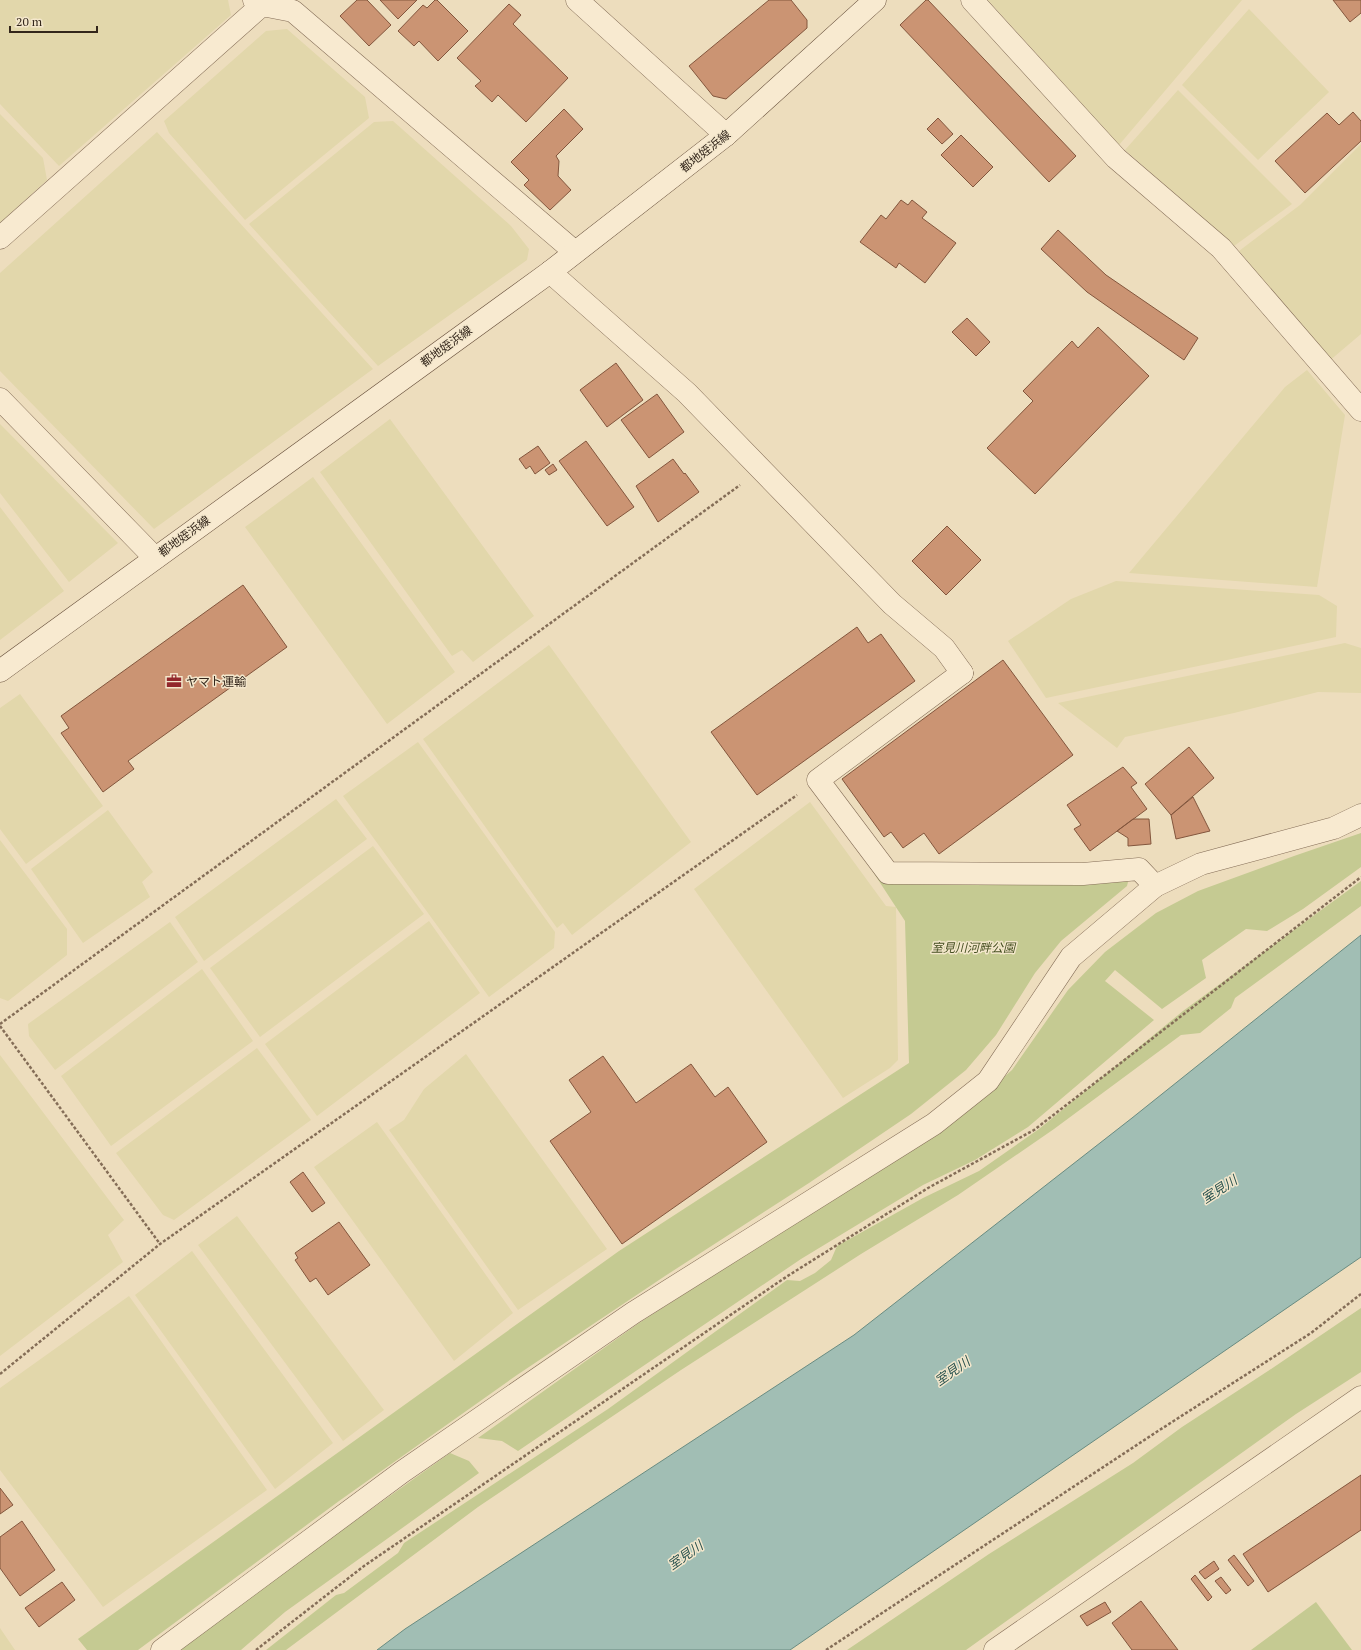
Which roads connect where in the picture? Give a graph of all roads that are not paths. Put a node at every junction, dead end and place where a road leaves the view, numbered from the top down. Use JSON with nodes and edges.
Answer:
{"nodes":[{"id":1,"x":577,"y":0,"type":"edge"},
{"id":2,"x":875,"y":0,"type":"edge"},
{"id":3,"x":972,"y":0,"type":"edge"},
{"id":4,"x":258,"y":3,"type":"edge"},
{"id":5,"x":726,"y":135,"type":"junction"},
{"id":6,"x":0,"y":238,"type":"edge"},
{"id":7,"x":575,"y":252,"type":"junction"},
{"id":8,"x":550,"y":272,"type":"junction"},
{"id":9,"x":0,"y":399,"type":"edge"},
{"id":10,"x":1361,"y":410,"type":"edge"},
{"id":11,"x":154,"y":558,"type":"junction"},
{"id":12,"x":0,"y":671,"type":"edge"},
{"id":13,"x":1361,"y":815,"type":"edge"},
{"id":14,"x":1155,"y":886,"type":"junction"},
{"id":15,"x":1361,"y":1397,"type":"edge"},
{"id":16,"x":162,"y":1650,"type":"edge"},
{"id":17,"x":995,"y":1650,"type":"edge"}],
"edges":[{"from":1,"to":5,"type":"street"},
{"from":2,"to":5,"type":"street","name":"都地姪浜線"},
{"from":3,"to":10,"type":"street"},
{"from":4,"to":6,"type":"street"},
{"from":4,"to":7,"type":"street"},
{"from":5,"to":7,"type":"street","name":"都地姪浜線"},
{"from":7,"to":8,"type":"street","name":"都地姪浜線"},
{"from":8,"to":11,"type":"street","name":"都地姪浜線"},
{"from":8,"to":14,"type":"street"},
{"from":9,"to":11,"type":"street"},
{"from":11,"to":12,"type":"street","name":"都地姪浜線"},
{"from":13,"to":14,"type":"street"},
{"from":14,"to":16,"type":"street"},
{"from":15,"to":17,"type":"street"}]}
